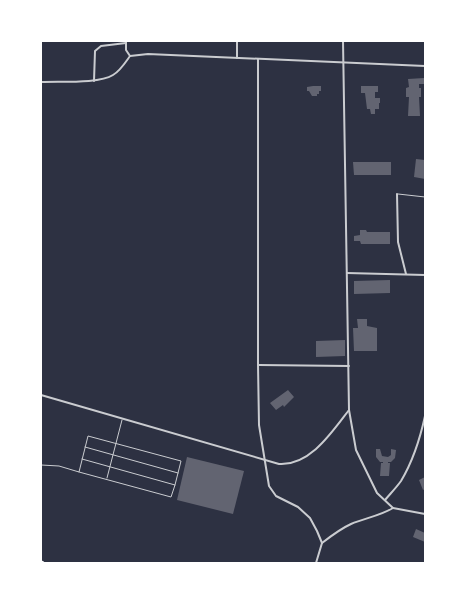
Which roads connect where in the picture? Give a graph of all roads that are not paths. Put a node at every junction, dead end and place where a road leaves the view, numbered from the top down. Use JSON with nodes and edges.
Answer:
{"nodes":[{"id":1,"x":237,"y":41,"type":"edge"},
{"id":2,"x":344,"y":41,"type":"edge"},
{"id":3,"x":126,"y":42,"type":"edge"},
{"id":4,"x":130,"y":56,"type":"junction"},
{"id":5,"x":237,"y":58,"type":"junction"},
{"id":6,"x":258,"y":59,"type":"junction"},
{"id":7,"x":344,"y":62,"type":"junction"},
{"id":8,"x":425,"y":66,"type":"edge"},
{"id":9,"x":94,"y":81,"type":"junction"},
{"id":10,"x":41,"y":82,"type":"edge"},
{"id":11,"x":397,"y":194,"type":"joint"},
{"id":12,"x":425,"y":197,"type":"edge"},
{"id":13,"x":347,"y":273,"type":"junction"},
{"id":14,"x":406,"y":274,"type":"junction"},
{"id":15,"x":425,"y":275,"type":"edge"},
{"id":16,"x":258,"y":365,"type":"junction"},
{"id":17,"x":349,"y":366,"type":"junction"},
{"id":18,"x":41,"y":395,"type":"edge"},
{"id":19,"x":349,"y":410,"type":"junction"},
{"id":20,"x":425,"y":416,"type":"edge"},
{"id":21,"x":123,"y":419,"type":"junction"},
{"id":22,"x":116,"y":444,"type":"junction"},
{"id":23,"x":85,"y":447,"type":"junction"},
{"id":24,"x":113,"y":455,"type":"junction"},
{"id":25,"x":82,"y":459,"type":"junction"},
{"id":26,"x":265,"y":459,"type":"junction"},
{"id":27,"x":41,"y":465,"type":"edge"},
{"id":28,"x":110,"y":467,"type":"junction"},
{"id":29,"x":79,"y":472,"type":"junction"},
{"id":30,"x":178,"y":473,"type":"junction"},
{"id":31,"x":106,"y":479,"type":"junction"},
{"id":32,"x":175,"y":485,"type":"junction"},
{"id":33,"x":385,"y":500,"type":"junction"},
{"id":34,"x":393,"y":508,"type":"junction"},
{"id":35,"x":425,"y":514,"type":"edge"},
{"id":36,"x":322,"y":543,"type":"junction"},
{"id":37,"x":316,"y":563,"type":"edge"}],
"edges":[{"from":1,"to":5,"type":"street"},
{"from":2,"to":7,"type":"street"},
{"from":3,"to":4,"type":"street"},
{"from":3,"to":9,"type":"street"},
{"from":4,"to":5,"type":"street"},
{"from":4,"to":9,"type":"street"},
{"from":5,"to":6,"type":"street"},
{"from":6,"to":7,"type":"street"},
{"from":6,"to":16,"type":"street"},
{"from":7,"to":8,"type":"street"},
{"from":7,"to":13,"type":"street"},
{"from":9,"to":10,"type":"street"},
{"from":11,"to":12,"type":"lane"},
{"from":11,"to":14,"type":"street"},
{"from":13,"to":14,"type":"street"},
{"from":13,"to":17,"type":"street"},
{"from":14,"to":15,"type":"street"},
{"from":16,"to":17,"type":"street"},
{"from":16,"to":26,"type":"street"},
{"from":17,"to":19,"type":"street"},
{"from":18,"to":21,"type":"street"},
{"from":19,"to":26,"type":"street"},
{"from":19,"to":33,"type":"street"},
{"from":20,"to":33,"type":"street"},
{"from":21,"to":22,"type":"lane"},
{"from":21,"to":26,"type":"street"},
{"from":22,"to":23,"type":"lane"},
{"from":22,"to":24,"type":"lane"},
{"from":22,"to":30,"type":"lane"},
{"from":23,"to":24,"type":"lane"},
{"from":23,"to":25,"type":"lane"},
{"from":24,"to":28,"type":"lane"},
{"from":24,"to":30,"type":"lane"},
{"from":25,"to":28,"type":"lane"},
{"from":25,"to":29,"type":"lane"},
{"from":26,"to":36,"type":"street"},
{"from":27,"to":29,"type":"lane"},
{"from":28,"to":31,"type":"lane"},
{"from":28,"to":32,"type":"lane"},
{"from":29,"to":31,"type":"lane"},
{"from":30,"to":32,"type":"lane"},
{"from":31,"to":32,"type":"lane"},
{"from":33,"to":34,"type":"street"},
{"from":34,"to":35,"type":"street"},
{"from":34,"to":36,"type":"street"},
{"from":36,"to":37,"type":"street"}]}
